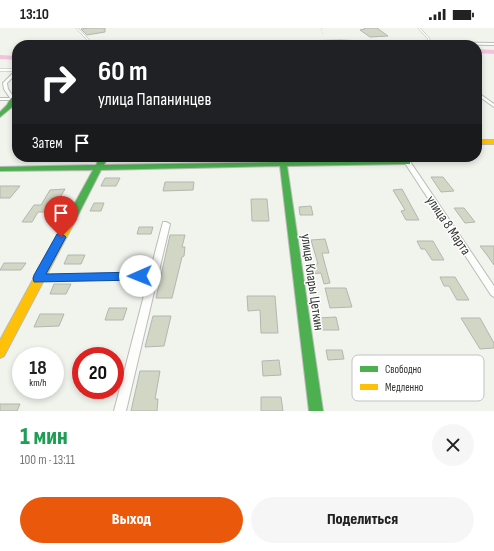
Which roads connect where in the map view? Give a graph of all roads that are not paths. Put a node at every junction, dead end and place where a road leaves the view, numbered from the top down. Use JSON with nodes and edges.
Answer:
{"nodes":[{"id":1,"x":77,"y":28,"type":"edge"},
{"id":2,"x":419,"y":28,"type":"edge"},
{"id":3,"x":88,"y":40,"type":"edge"},
{"id":4,"x":428,"y":40,"type":"edge"},
{"id":5,"x":482,"y":44,"type":"edge"},
{"id":6,"x":494,"y":44,"type":"edge"},
{"id":7,"x":0,"y":70,"type":"edge"},
{"id":8,"x":12,"y":71,"type":"edge"},
{"id":9,"x":12,"y":76,"type":"edge"},
{"id":10,"x":12,"y":96,"type":"edge"},
{"id":11,"x":482,"y":97,"type":"edge"},
{"id":12,"x":0,"y":99,"type":"edge"},
{"id":13,"x":12,"y":99,"type":"edge"},
{"id":14,"x":12,"y":103,"type":"edge"},
{"id":15,"x":494,"y":106,"type":"edge"},
{"id":16,"x":0,"y":115,"type":"edge"},
{"id":17,"x":482,"y":142,"type":"edge"},
{"id":18,"x":494,"y":142,"type":"edge"},
{"id":19,"x":102,"y":162,"type":"edge"},
{"id":20,"x":252,"y":162,"type":"edge"},
{"id":21,"x":282,"y":162,"type":"edge"},
{"id":22,"x":407,"y":162,"type":"edge"},
{"id":23,"x":99,"y":167,"type":"junction"},
{"id":24,"x":0,"y":170,"type":"edge"},
{"id":25,"x":166,"y":224,"type":"dead end"},
{"id":26,"x":154,"y":276,"type":"junction"},
{"id":27,"x":38,"y":278,"type":"junction"},
{"id":28,"x":494,"y":293,"type":"edge"},
{"id":29,"x":0,"y":352,"type":"edge"},
{"id":30,"x":120,"y":411,"type":"edge"},
{"id":31,"x":316,"y":411,"type":"edge"}],
"edges":[{"from":1,"to":3,"type":"lane"},
{"from":2,"to":4,"type":"lane"},
{"from":5,"to":6,"type":"street"},
{"from":7,"to":8,"type":"lane"},
{"from":9,"to":10,"type":"street"},
{"from":11,"to":15,"type":"street"},
{"from":12,"to":13,"type":"street"},
{"from":14,"to":16,"type":"street"},
{"from":17,"to":18,"type":"street"},
{"from":19,"to":23,"type":"street"},
{"from":20,"to":23,"type":"street"},
{"from":21,"to":31,"type":"street","name":"улица Клары Цеткин"},
{"from":22,"to":28,"type":"street","name":"улица 8 Марта"},
{"from":23,"to":24,"type":"street"},
{"from":23,"to":27,"type":"street"},
{"from":25,"to":26,"type":"street"},
{"from":26,"to":27,"type":"lane"},
{"from":26,"to":30,"type":"street"},
{"from":27,"to":29,"type":"street"}]}
